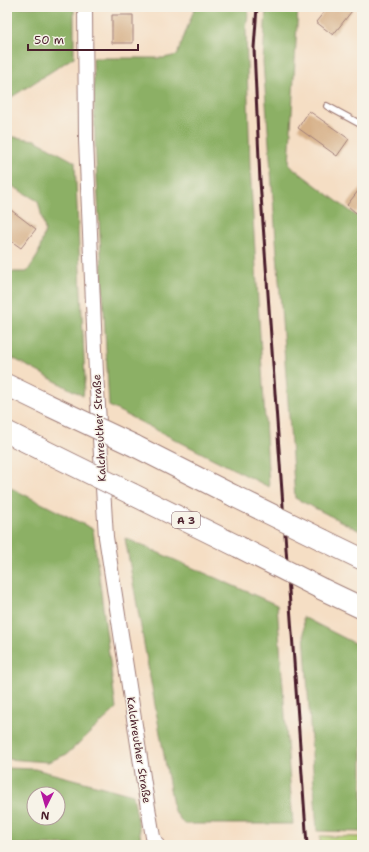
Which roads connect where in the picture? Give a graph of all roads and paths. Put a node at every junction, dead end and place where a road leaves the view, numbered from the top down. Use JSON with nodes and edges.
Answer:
{"nodes":[{"id":1,"x":86,"y":7,"type":"edge"},
{"id":2,"x":327,"y":106,"type":"dead end"},
{"id":3,"x":362,"y":125,"type":"edge"},
{"id":4,"x":7,"y":385,"type":"edge"},
{"id":5,"x":7,"y":432,"type":"edge"},
{"id":6,"x":362,"y":559,"type":"edge"},
{"id":7,"x":362,"y":608,"type":"edge"},
{"id":8,"x":157,"y":845,"type":"edge"}],
"edges":[{"from":1,"to":8,"type":"street","name":"Kalchreuther Straße"},
{"from":2,"to":3,"type":"lane"},
{"from":4,"to":6,"type":"highway","bridge":true},
{"from":5,"to":7,"type":"highway","number":"A 3","bridge":true}]}
